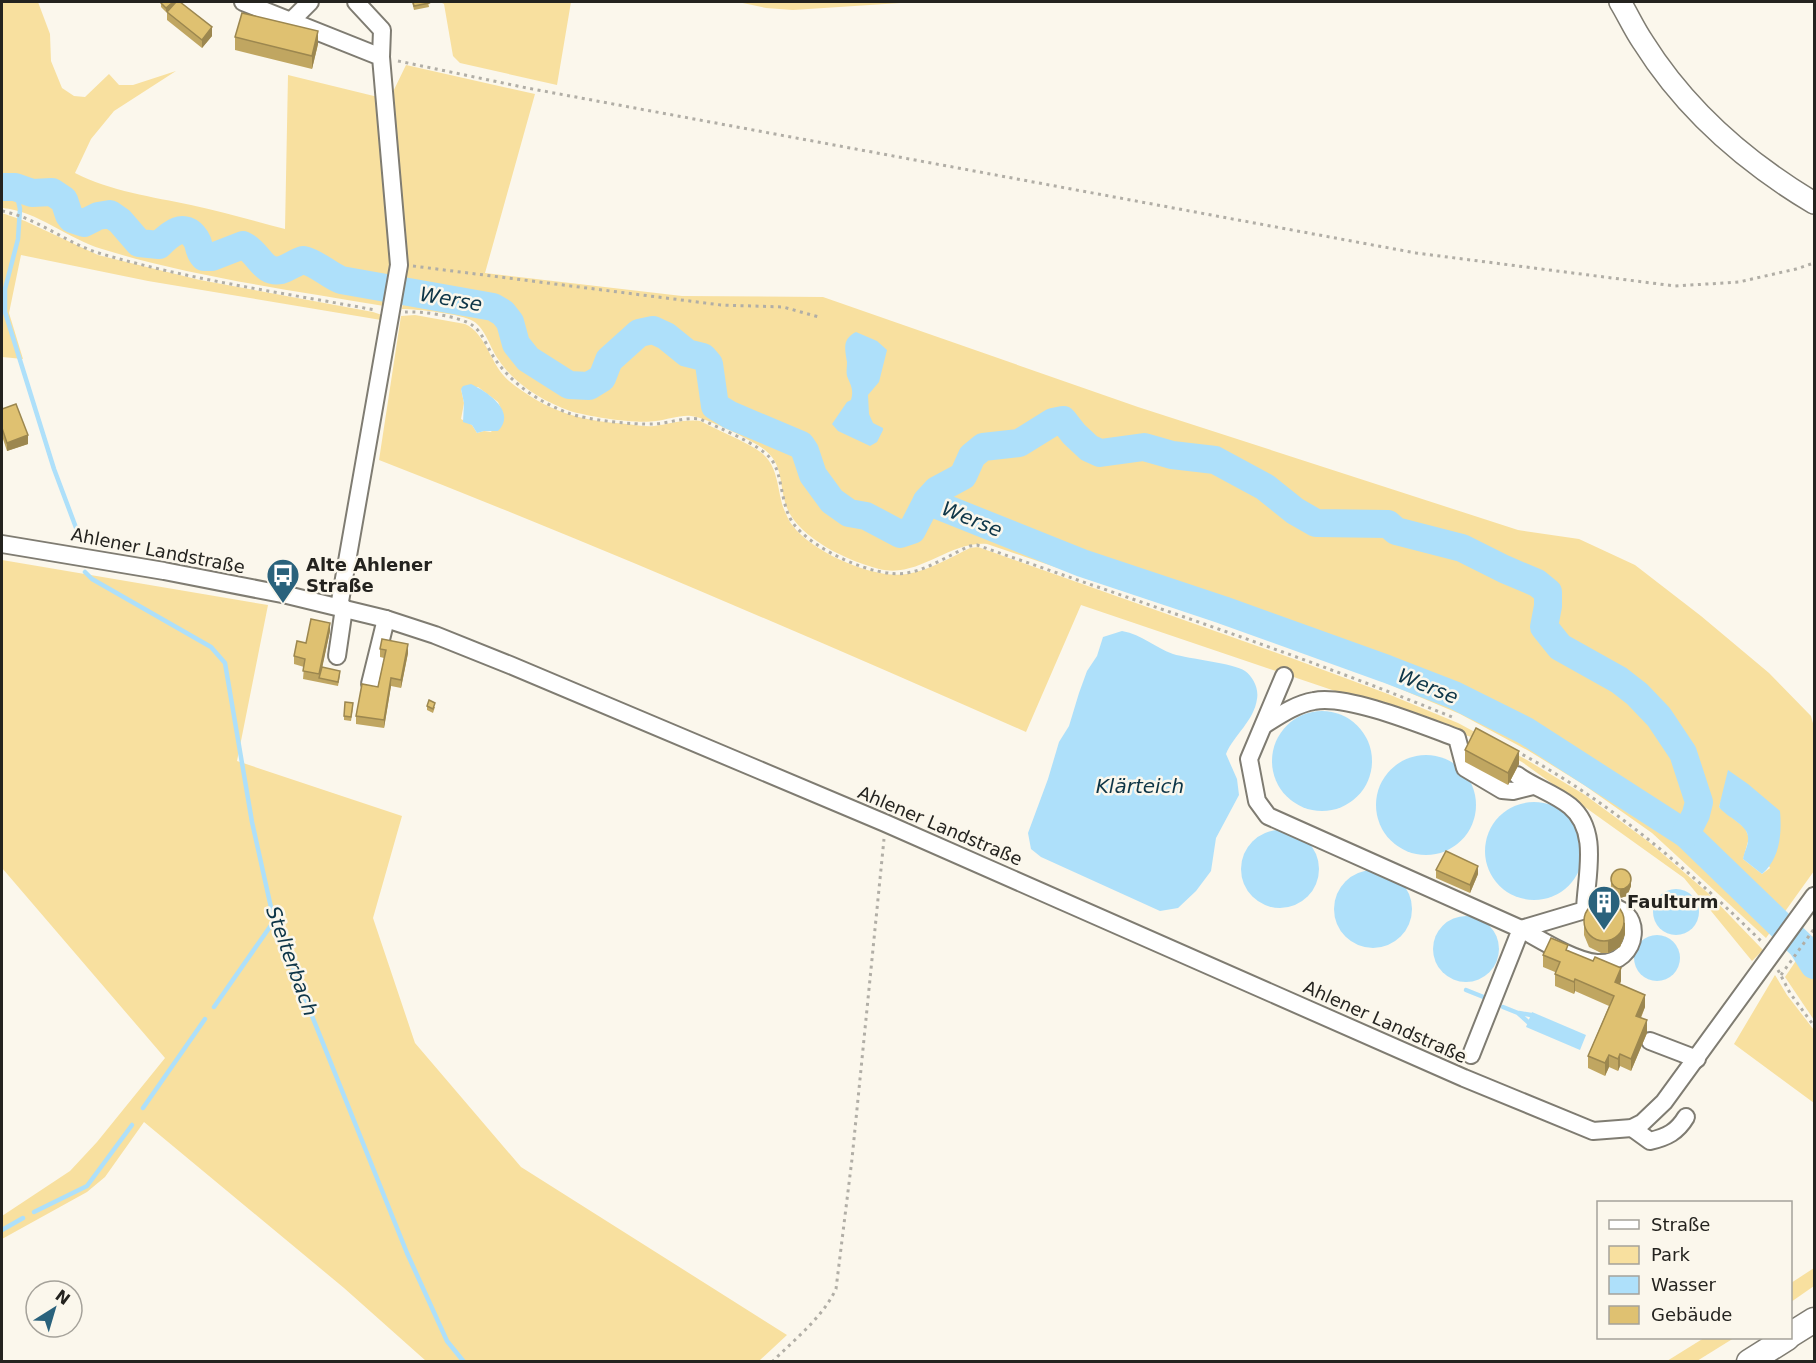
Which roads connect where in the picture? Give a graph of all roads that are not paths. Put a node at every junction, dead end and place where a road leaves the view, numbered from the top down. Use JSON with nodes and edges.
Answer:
{"nodes":[{"id":1,"x":243,"y":2,"type":"edge"},
{"id":2,"x":310,"y":2,"type":"edge"},
{"id":3,"x":356,"y":2,"type":"edge"},
{"id":4,"x":1620,"y":2,"type":"edge"},
{"id":5,"x":291,"y":21,"type":"junction"},
{"id":6,"x":381,"y":57,"type":"junction"},
{"id":7,"x":1815,"y":203,"type":"edge"},
{"id":8,"x":2,"y":544,"type":"edge"},
{"id":9,"x":341,"y":608,"type":"junction"},
{"id":10,"x":386,"y":620,"type":"junction"},
{"id":11,"x":337,"y":656,"type":"dead end"},
{"id":12,"x":1284,"y":676,"type":"dead end"},
{"id":13,"x":370,"y":684,"type":"edge"},
{"id":14,"x":1264,"y":725,"type":"junction"},
{"id":15,"x":1517,"y":775,"type":"dead end"},
{"id":16,"x":1533,"y":786,"type":"junction"},
{"id":17,"x":1815,"y":896,"type":"edge"},
{"id":18,"x":1585,"y":910,"type":"junction"},
{"id":19,"x":1521,"y":929,"type":"junction"},
{"id":20,"x":1650,"y":1041,"type":"dead end"},
{"id":21,"x":1471,"y":1055,"type":"dead end"},
{"id":22,"x":1697,"y":1059,"type":"junction"},
{"id":23,"x":1686,"y":1117,"type":"dead end"},
{"id":24,"x":1632,"y":1128,"type":"junction"},
{"id":25,"x":1815,"y":1320,"type":"edge"},
{"id":26,"x":1792,"y":1334,"type":"edge"},
{"id":27,"x":1785,"y":1339,"type":"edge"},
{"id":28,"x":1749,"y":1362,"type":"edge"}],
"edges":[{"from":1,"to":5,"type":"street"},
{"from":2,"to":5,"type":"street"},
{"from":3,"to":6,"type":"street"},
{"from":4,"to":7,"type":"main road"},
{"from":5,"to":6,"type":"street"},
{"from":6,"to":9,"type":"street"},
{"from":8,"to":9,"type":"street","name":"Ahlener Landstraße"},
{"from":9,"to":10,"type":"street","name":"Ahlener Landstraße"},
{"from":9,"to":11,"type":"street"},
{"from":10,"to":13,"type":"street"},
{"from":10,"to":24,"type":"street","name":"Ahlener Landstraße"},
{"from":12,"to":14,"type":"street"},
{"from":14,"to":16,"type":"street"},
{"from":14,"to":19,"type":"street"},
{"from":15,"to":16,"type":"street"},
{"from":16,"to":18,"type":"street"},
{"from":17,"to":22,"type":"street"},
{"from":18,"to":19,"type":"street"},
{"from":18,"to":19,"type":"street"},
{"from":19,"to":21,"type":"street"},
{"from":20,"to":22,"type":"street"},
{"from":22,"to":24,"type":"street"},
{"from":23,"to":24,"type":"street"},
{"from":25,"to":26,"type":"highway"},
{"from":27,"to":28,"type":"highway"}]}
